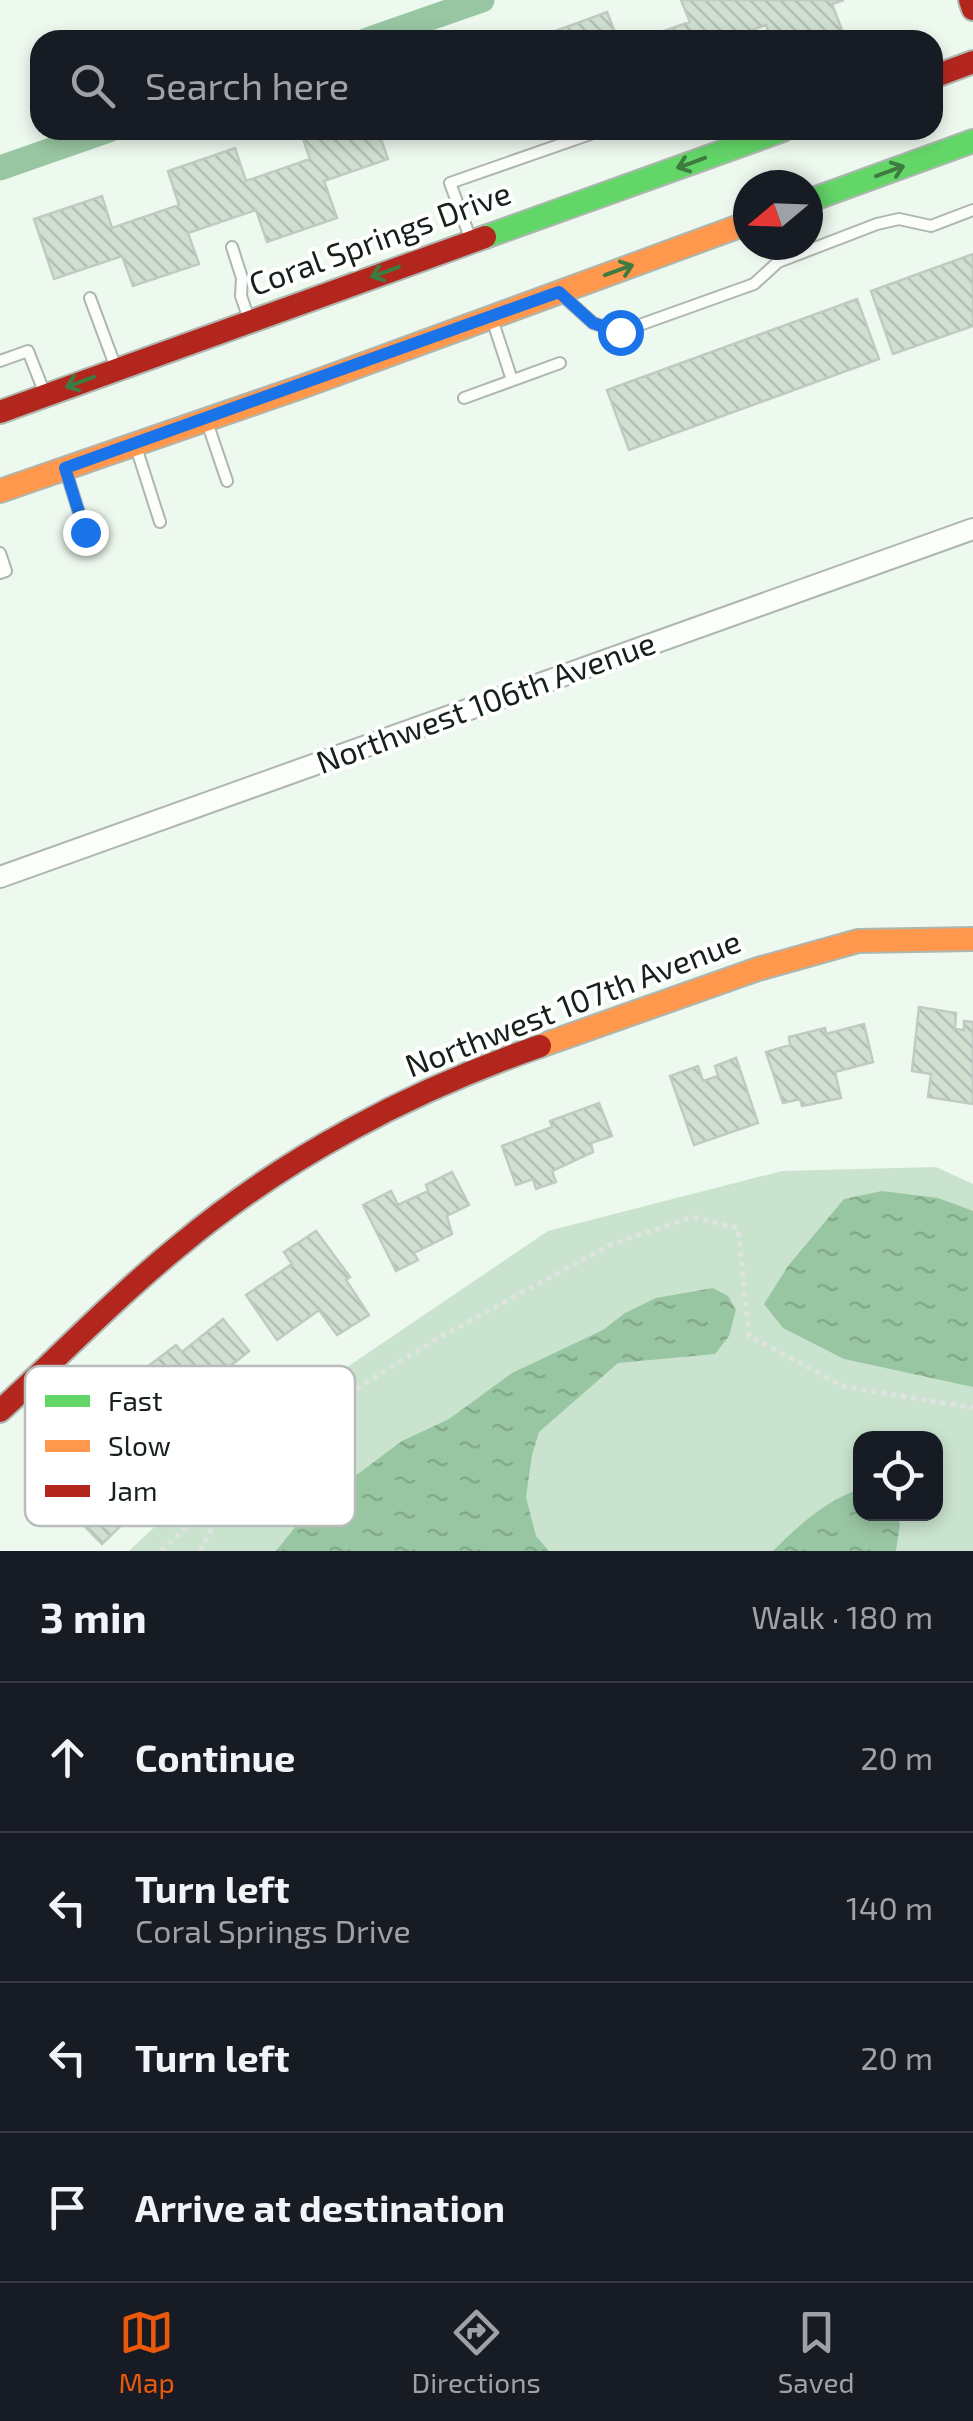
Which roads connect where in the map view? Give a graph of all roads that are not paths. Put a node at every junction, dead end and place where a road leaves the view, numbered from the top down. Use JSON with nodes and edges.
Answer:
{"nodes":[{"id":1,"x":970,"y":0,"type":"edge"},
{"id":2,"x":973,"y":9,"type":"edge"},
{"id":3,"x":973,"y":62,"type":"edge"},
{"id":4,"x":943,"y":72,"type":"edge"},
{"id":5,"x":573,"y":140,"type":"edge"},
{"id":6,"x":755,"y":140,"type":"edge"},
{"id":7,"x":973,"y":141,"type":"edge"},
{"id":8,"x":823,"y":196,"type":"edge"},
{"id":9,"x":973,"y":210,"type":"edge"},
{"id":10,"x":733,"y":228,"type":"edge"},
{"id":11,"x":471,"y":241,"type":"junction"},
{"id":12,"x":232,"y":247,"type":"dead end"},
{"id":13,"x":559,"y":292,"type":"junction"},
{"id":14,"x":90,"y":298,"type":"dead end"},
{"id":15,"x":491,"y":317,"type":"junction"},
{"id":16,"x":250,"y":320,"type":"junction"},
{"id":17,"x":0,"y":361,"type":"edge"},
{"id":18,"x":560,"y":364,"type":"dead end"},
{"id":19,"x":116,"y":369,"type":"junction"},
{"id":20,"x":512,"y":380,"type":"junction"},
{"id":21,"x":45,"y":395,"type":"junction"},
{"id":22,"x":464,"y":398,"type":"dead end"},
{"id":23,"x":0,"y":412,"type":"edge"},
{"id":24,"x":206,"y":420,"type":"junction"},
{"id":25,"x":135,"y":444,"type":"junction"},
{"id":26,"x":65,"y":468,"type":"junction"},
{"id":27,"x":226,"y":482,"type":"dead end"},
{"id":28,"x":0,"y":491,"type":"edge"},
{"id":29,"x":160,"y":522,"type":"dead end"},
{"id":30,"x":973,"y":529,"type":"edge"},
{"id":31,"x":85,"y":532,"type":"dead end"},
{"id":32,"x":0,"y":553,"type":"edge"},
{"id":33,"x":0,"y":573,"type":"edge"},
{"id":34,"x":0,"y":877,"type":"edge"},
{"id":35,"x":973,"y":939,"type":"edge"},
{"id":36,"x":49,"y":1366,"type":"edge"},
{"id":37,"x":25,"y":1388,"type":"edge"},
{"id":38,"x":0,"y":1411,"type":"edge"}],
"edges":[{"from":1,"to":2,"type":"main road"},
{"from":3,"to":4,"type":"main road"},
{"from":5,"to":11,"type":"lane"},
{"from":6,"to":11,"type":"main road","name":"Coral Springs Drive","one_way":true},
{"from":8,"to":7,"type":"main road","one_way":true},
{"from":9,"to":13,"type":"lane"},
{"from":13,"to":10,"type":"main road","one_way":true},
{"from":11,"to":16,"type":"main road","name":"Coral Springs Drive","one_way":true},
{"from":12,"to":16,"type":"lane"},
{"from":13,"to":15,"type":"main road"},
{"from":14,"to":19,"type":"lane"},
{"from":15,"to":20,"type":"lane"},
{"from":15,"to":24,"type":"main road"},
{"from":16,"to":19,"type":"main road","name":"Coral Springs Drive"},
{"from":17,"to":21,"type":"lane"},
{"from":18,"to":20,"type":"lane"},
{"from":19,"to":21,"type":"main road","name":"Coral Springs Drive","one_way":true},
{"from":20,"to":22,"type":"lane"},
{"from":21,"to":23,"type":"main road","name":"Coral Springs Drive"},
{"from":24,"to":25,"type":"main road"},
{"from":24,"to":27,"type":"lane"},
{"from":25,"to":26,"type":"main road"},
{"from":25,"to":29,"type":"lane"},
{"from":26,"to":28,"type":"main road"},
{"from":26,"to":31,"type":"lane"},
{"from":30,"to":34,"type":"street","name":"Northwest 106th Avenue"},
{"from":32,"to":33,"type":"lane"},
{"from":35,"to":36,"type":"main road","name":"Northwest 107th Avenue"},
{"from":37,"to":38,"type":"main road","name":"Northwest 107th Avenue"}]}
